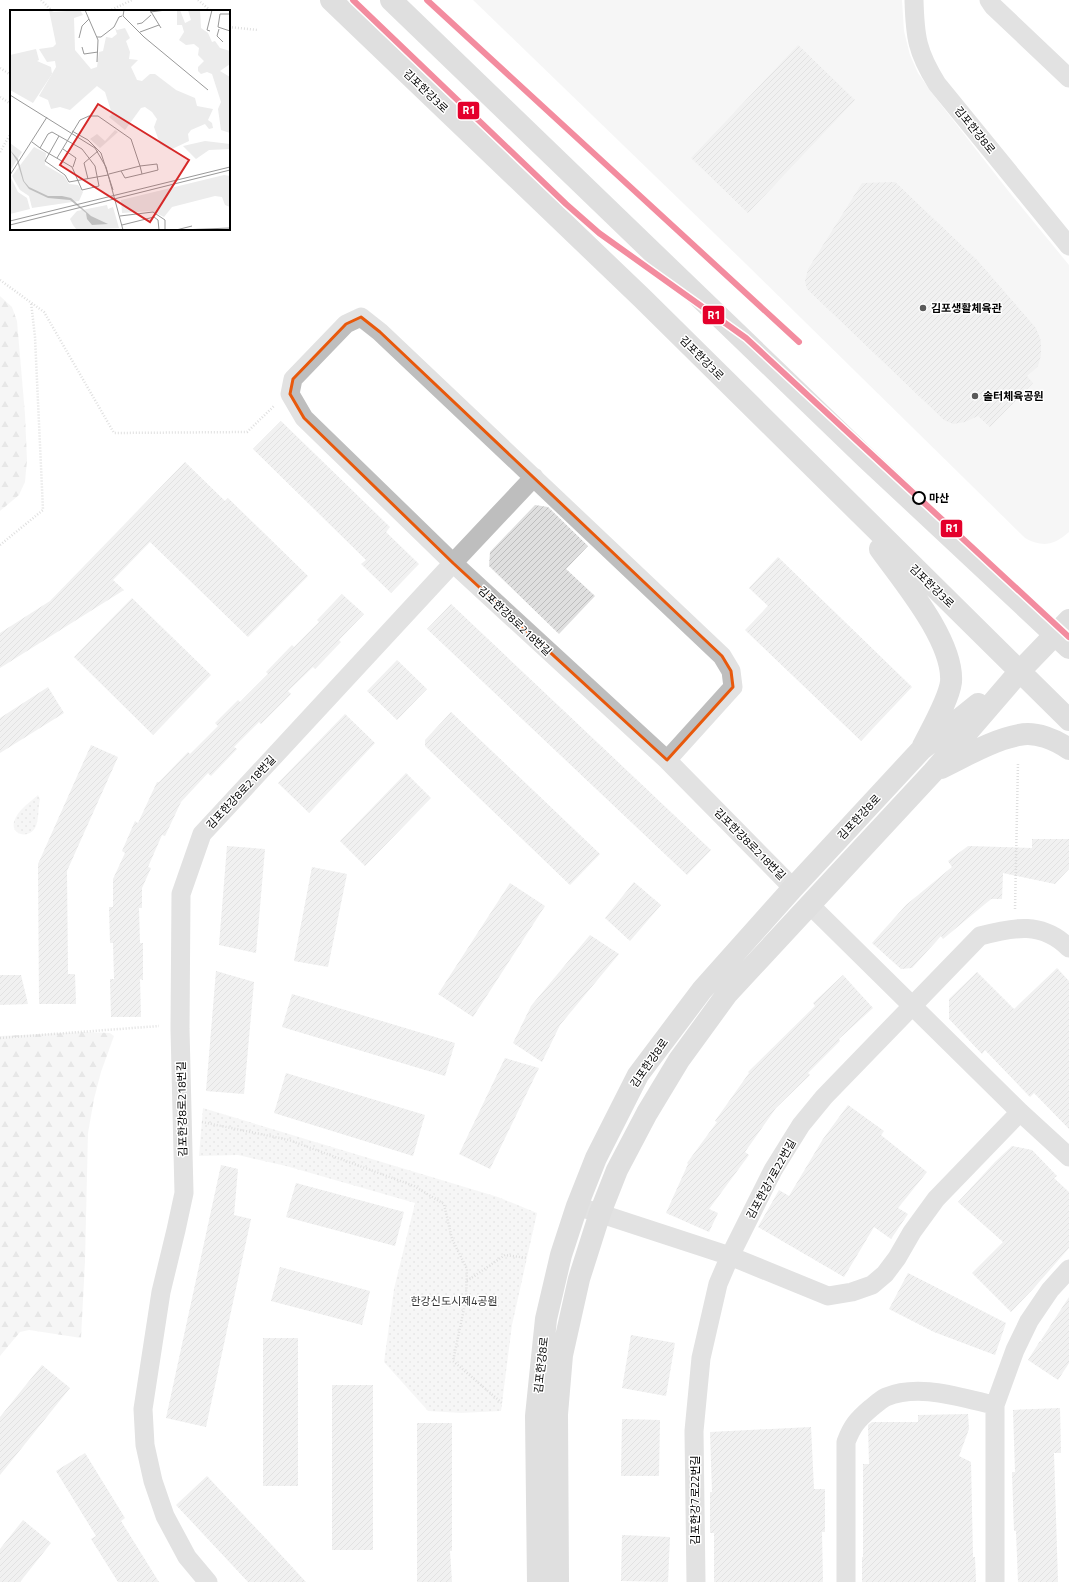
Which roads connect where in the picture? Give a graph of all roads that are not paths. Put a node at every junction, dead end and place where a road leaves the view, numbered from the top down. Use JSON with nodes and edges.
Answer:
{"nodes":[{"id":1,"x":331,"y":0,"type":"edge"},
{"id":2,"x":391,"y":0,"type":"edge"},
{"id":3,"x":914,"y":0,"type":"edge"},
{"id":4,"x":989,"y":0,"type":"edge"},
{"id":5,"x":1069,"y":78,"type":"edge"},
{"id":6,"x":1069,"y":246,"type":"edge"},
{"id":7,"x":534,"y":477,"type":"junction"},
{"id":8,"x":844,"y":499,"type":"junction"},
{"id":9,"x":453,"y":563,"type":"junction"},
{"id":10,"x":1065,"y":634,"type":"edge"},
{"id":11,"x":1020,"y":671,"type":"junction"},
{"id":12,"x":1069,"y":720,"type":"edge"},
{"id":13,"x":1069,"y":749,"type":"edge"},
{"id":14,"x":921,"y":750,"type":"junction"},
{"id":15,"x":666,"y":760,"type":"junction"},
{"id":16,"x":933,"y":772,"type":"junction"},
{"id":17,"x":793,"y":888,"type":"junction"},
{"id":18,"x":810,"y":905,"type":"junction"},
{"id":19,"x":1069,"y":948,"type":"edge"},
{"id":20,"x":913,"y":1006,"type":"junction"},
{"id":21,"x":1020,"y":1112,"type":"junction"},
{"id":22,"x":1069,"y":1157,"type":"edge"},
{"id":23,"x":577,"y":1206,"type":"junction"},
{"id":24,"x":600,"y":1213,"type":"junction"},
{"id":25,"x":730,"y":1256,"type":"junction"},
{"id":26,"x":1069,"y":1269,"type":"edge"},
{"id":27,"x":995,"y":1405,"type":"junction"},
{"id":28,"x":208,"y":1582,"type":"edge"},
{"id":29,"x":538,"y":1582,"type":"edge"},
{"id":30,"x":558,"y":1582,"type":"edge"},
{"id":31,"x":696,"y":1582,"type":"edge"},
{"id":32,"x":846,"y":1582,"type":"edge"},
{"id":33,"x":995,"y":1582,"type":"edge"}],
"edges":[{"from":1,"to":8,"type":"street","name":"김포한강3로"},
{"from":2,"to":10,"type":"street"},
{"from":3,"to":6,"type":"street","name":"김포한강8로"},
{"from":4,"to":5,"type":"street"},
{"from":7,"to":9,"type":"street"},
{"from":7,"to":9,"type":"street"},
{"from":7,"to":15,"type":"street"},
{"from":8,"to":11,"type":"street","name":"김포한강3로"},
{"from":8,"to":14,"type":"street"},
{"from":9,"to":15,"type":"street","name":"김포한강8로218번길"},
{"from":9,"to":28,"type":"street","name":"김포한강8로218번길"},
{"from":10,"to":11,"type":"street","name":"김포한강8로"},
{"from":11,"to":12,"type":"street","name":"김포한강3로"},
{"from":11,"to":14,"type":"street","name":"김포한강8로"},
{"from":11,"to":16,"type":"street","name":"김포한강8로"},
{"from":13,"to":16,"type":"street"},
{"from":14,"to":17,"type":"street","name":"김포한강8로"},
{"from":15,"to":17,"type":"street","name":"김포한강8로218번길"},
{"from":16,"to":18,"type":"street","name":"김포한강8로"},
{"from":17,"to":23,"type":"street","name":"김포한강8로"},
{"from":18,"to":20,"type":"street"},
{"from":18,"to":24,"type":"street","name":"김포한강8로"},
{"from":19,"to":20,"type":"street","name":"김포한강7로22번길"},
{"from":20,"to":21,"type":"street"},
{"from":20,"to":25,"type":"street","name":"김포한강7로22번길"},
{"from":21,"to":22,"type":"street"},
{"from":21,"to":25,"type":"street"},
{"from":23,"to":24,"type":"street"},
{"from":23,"to":29,"type":"street","name":"김포한강8로"},
{"from":24,"to":25,"type":"street"},
{"from":24,"to":30,"type":"street","name":"김포한강8로"},
{"from":25,"to":31,"type":"street","name":"김포한강7로22번길"},
{"from":26,"to":27,"type":"street"},
{"from":27,"to":32,"type":"street"},
{"from":27,"to":33,"type":"street"}]}
